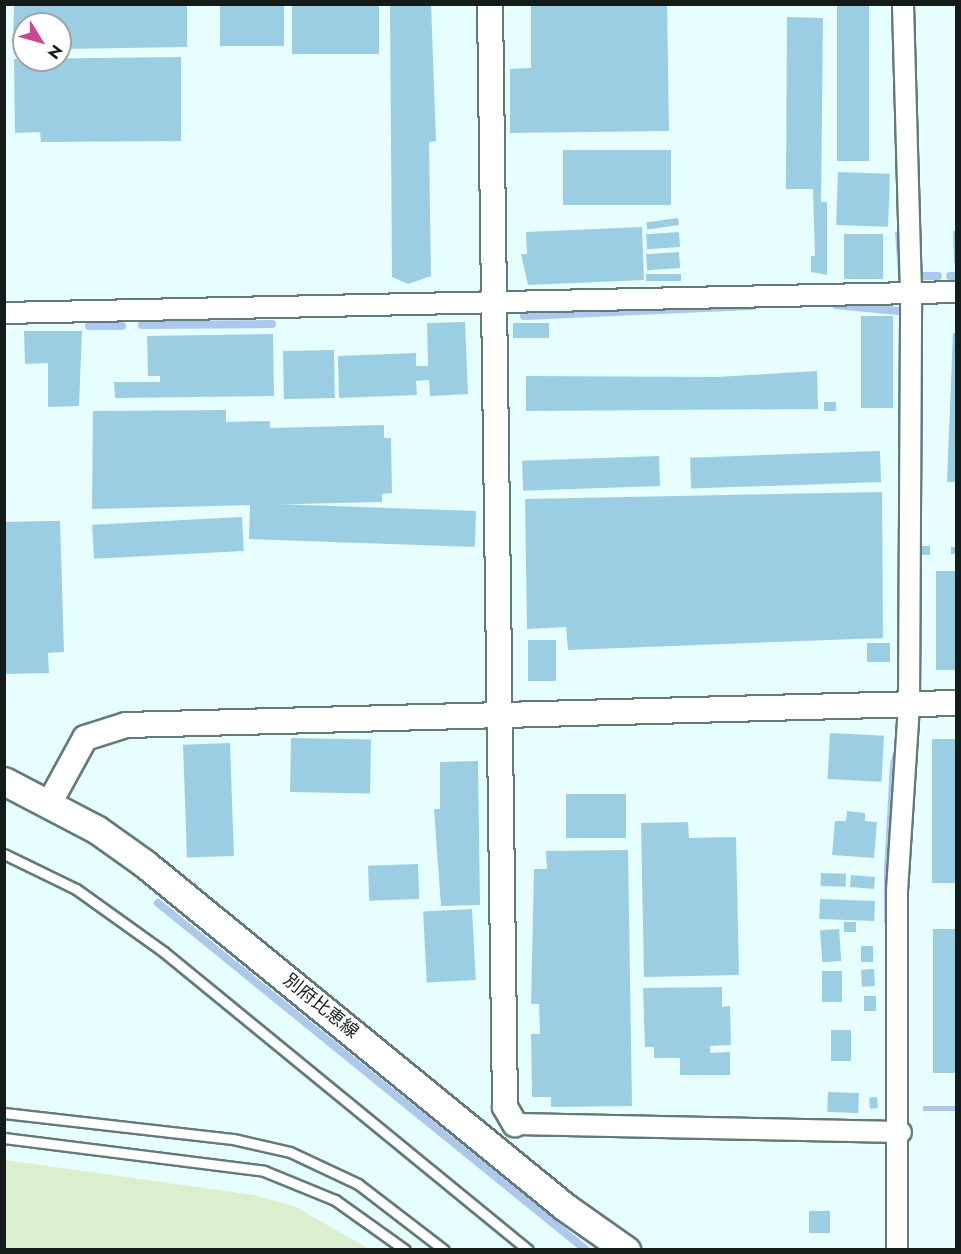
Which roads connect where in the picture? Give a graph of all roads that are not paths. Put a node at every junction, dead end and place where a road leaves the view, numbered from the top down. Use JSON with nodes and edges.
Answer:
{"nodes":[{"id":1,"x":490,"y":4,"type":"edge"},
{"id":2,"x":903,"y":4,"type":"edge"},
{"id":3,"x":911,"y":292,"type":"junction"},
{"id":4,"x":957,"y":292,"type":"edge"},
{"id":5,"x":494,"y":305,"type":"junction"},
{"id":6,"x":4,"y":313,"type":"edge"},
{"id":7,"x":957,"y":703,"type":"edge"},
{"id":8,"x":909,"y":704,"type":"junction"},
{"id":9,"x":500,"y":719,"type":"junction"},
{"id":10,"x":4,"y":781,"type":"edge"},
{"id":11,"x":50,"y":802,"type":"junction"},
{"id":12,"x":4,"y":854,"type":"edge"},
{"id":13,"x":4,"y":1113,"type":"edge"},
{"id":14,"x":515,"y":1124,"type":"joint"},
{"id":15,"x":901,"y":1132,"type":"junction"},
{"id":16,"x":4,"y":1138,"type":"edge"},
{"id":17,"x":405,"y":1250,"type":"edge"},
{"id":18,"x":444,"y":1250,"type":"edge"},
{"id":19,"x":528,"y":1250,"type":"edge"},
{"id":20,"x":626,"y":1250,"type":"edge"},
{"id":21,"x":897,"y":1250,"type":"edge"}],
"edges":[{"from":1,"to":5,"type":"street"},
{"from":2,"to":3,"type":"street"},
{"from":3,"to":4,"type":"street"},
{"from":3,"to":5,"type":"street"},
{"from":3,"to":8,"type":"street"},
{"from":5,"to":6,"type":"street"},
{"from":5,"to":9,"type":"street"},
{"from":7,"to":8,"type":"street"},
{"from":8,"to":9,"type":"street"},
{"from":8,"to":15,"type":"street"},
{"from":9,"to":11,"type":"street"},
{"from":9,"to":14,"type":"street"},
{"from":10,"to":11,"type":"main road","name":"別府比恵線"},
{"from":11,"to":20,"type":"main road","name":"別府比恵線"},
{"from":12,"to":19,"type":"lane"},
{"from":13,"to":18,"type":"lane"},
{"from":14,"to":15,"type":"street"},
{"from":15,"to":21,"type":"street"},
{"from":16,"to":17,"type":"lane"}]}
